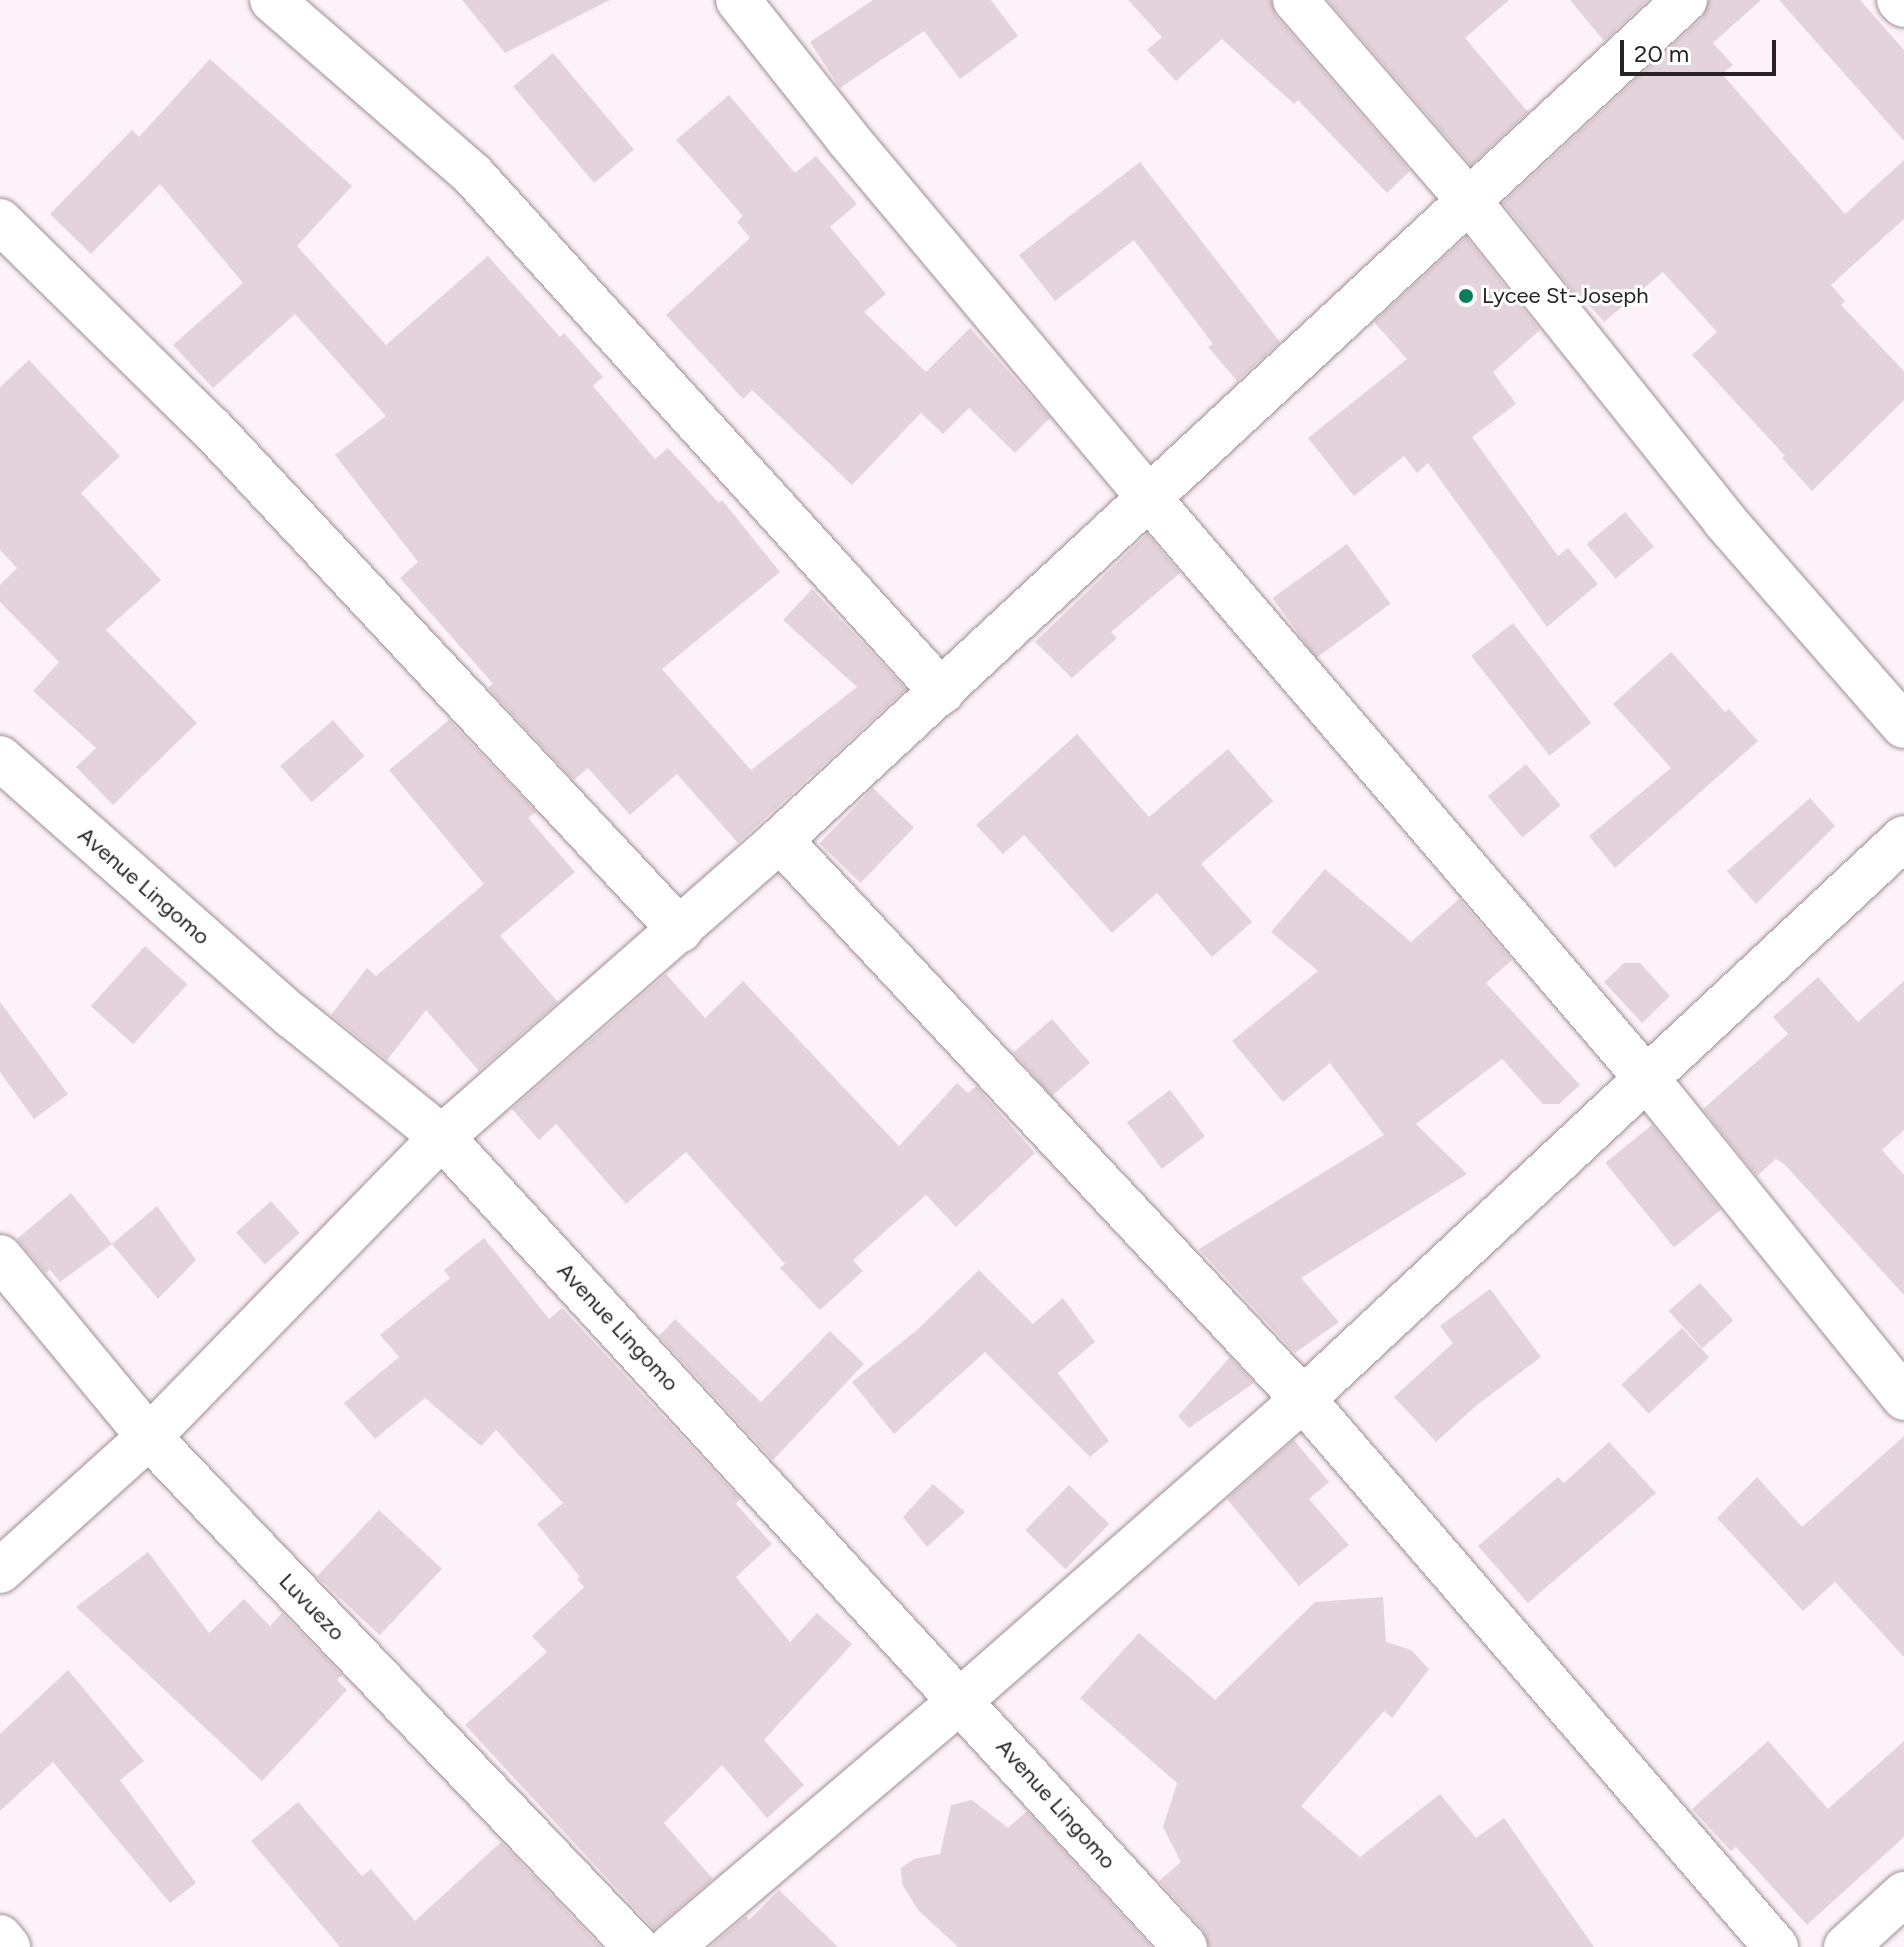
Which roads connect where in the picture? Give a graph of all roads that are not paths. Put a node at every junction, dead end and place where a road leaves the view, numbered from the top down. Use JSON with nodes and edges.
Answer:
{"nodes":[{"id":1,"x":272,"y":0,"type":"edge"},
{"id":2,"x":738,"y":0,"type":"edge"},
{"id":3,"x":1295,"y":0,"type":"edge"},
{"id":4,"x":1685,"y":0,"type":"edge"},
{"id":5,"x":1899,"y":0,"type":"edge"},
{"id":6,"x":1904,"y":5,"type":"edge"},
{"id":7,"x":1469,"y":201,"type":"junction"},
{"id":8,"x":0,"y":221,"type":"edge"},
{"id":9,"x":1148,"y":497,"type":"junction"},
{"id":10,"x":942,"y":692,"type":"junction"},
{"id":11,"x":1904,"y":726,"type":"edge"},
{"id":12,"x":0,"y":758,"type":"edge"},
{"id":13,"x":1904,"y":838,"type":"edge"},
{"id":14,"x":780,"y":840,"type":"junction"},
{"id":15,"x":680,"y":930,"type":"junction"},
{"id":16,"x":1647,"y":1079,"type":"junction"},
{"id":17,"x":442,"y":1137,"type":"junction"},
{"id":18,"x":0,"y":1257,"type":"edge"},
{"id":19,"x":1904,"y":1398,"type":"edge"},
{"id":20,"x":1303,"y":1399,"type":"junction"},
{"id":21,"x":149,"y":1437,"type":"junction"},
{"id":22,"x":0,"y":1571,"type":"edge"},
{"id":23,"x":962,"y":1699,"type":"junction"},
{"id":24,"x":1904,"y":1894,"type":"edge"},
{"id":25,"x":0,"y":1937,"type":"edge"},
{"id":26,"x":8,"y":1947,"type":"edge"},
{"id":27,"x":636,"y":1947,"type":"edge"},
{"id":28,"x":671,"y":1947,"type":"edge"},
{"id":29,"x":1185,"y":1947,"type":"edge"},
{"id":30,"x":1776,"y":1947,"type":"edge"},
{"id":31,"x":1846,"y":1947,"type":"edge"}],
"edges":[{"from":1,"to":10,"type":"street"},
{"from":2,"to":9,"type":"street"},
{"from":3,"to":7,"type":"street"},
{"from":4,"to":7,"type":"street"},
{"from":5,"to":6,"type":"street"},
{"from":7,"to":9,"type":"street"},
{"from":7,"to":11,"type":"street"},
{"from":8,"to":15,"type":"street"},
{"from":9,"to":10,"type":"street"},
{"from":9,"to":16,"type":"street"},
{"from":10,"to":14,"type":"street"},
{"from":12,"to":17,"type":"street","name":"Avenue Lingomo"},
{"from":13,"to":16,"type":"street"},
{"from":14,"to":15,"type":"street"},
{"from":14,"to":20,"type":"street"},
{"from":15,"to":17,"type":"street"},
{"from":16,"to":19,"type":"street"},
{"from":16,"to":20,"type":"street"},
{"from":17,"to":21,"type":"street"},
{"from":17,"to":23,"type":"street","name":"Avenue Lingomo"},
{"from":18,"to":21,"type":"street","name":"Luvuezo"},
{"from":20,"to":23,"type":"street"},
{"from":20,"to":30,"type":"street"},
{"from":21,"to":22,"type":"street"},
{"from":21,"to":27,"type":"street","name":"Luvuezo"},
{"from":23,"to":28,"type":"street"},
{"from":23,"to":29,"type":"street","name":"Avenue Lingomo"},
{"from":24,"to":31,"type":"street"},
{"from":25,"to":26,"type":"street"}]}
